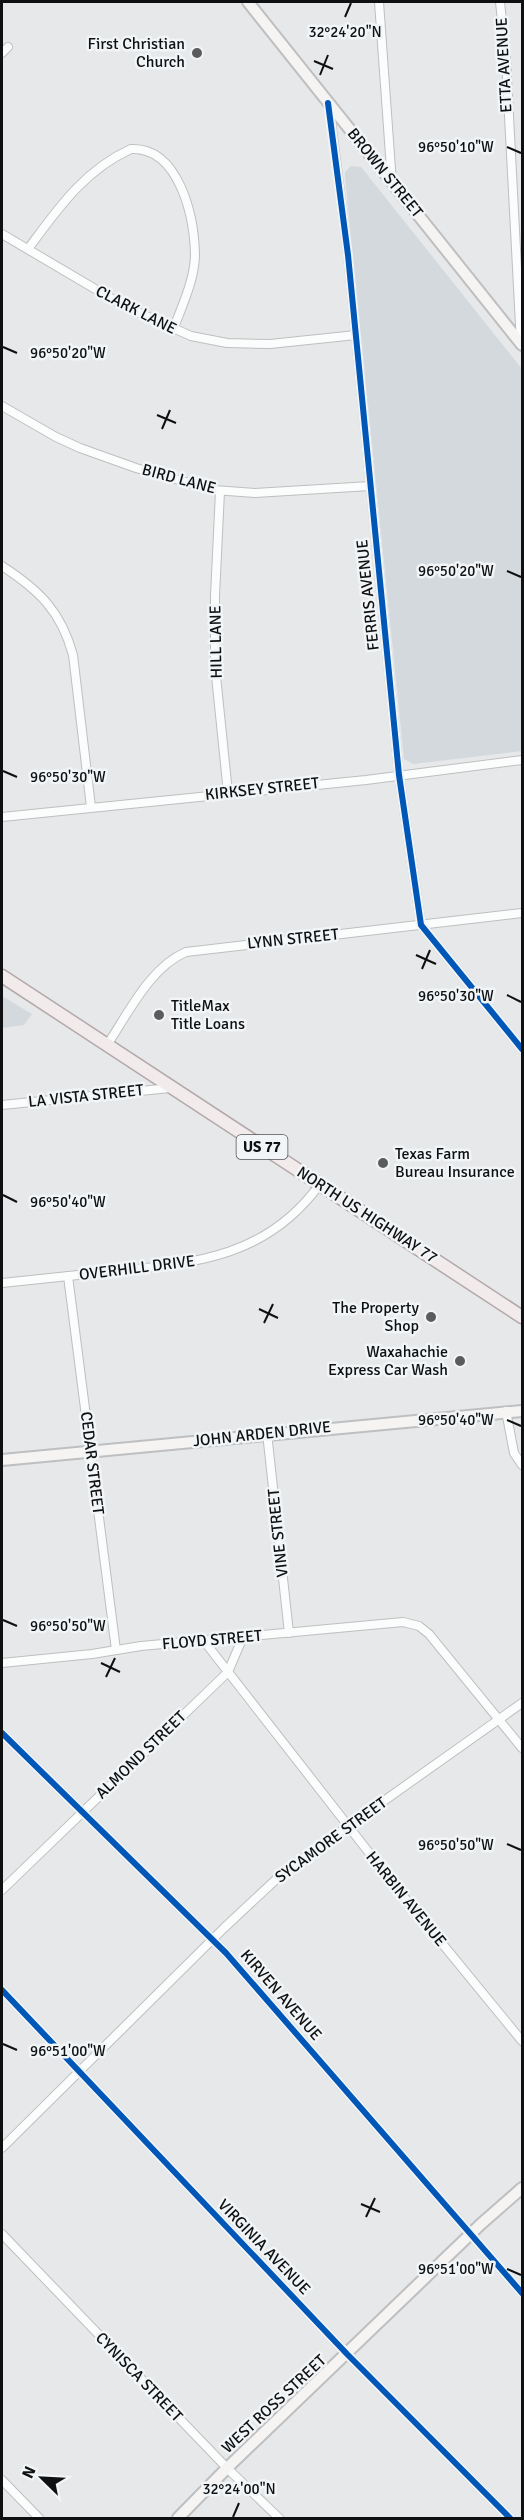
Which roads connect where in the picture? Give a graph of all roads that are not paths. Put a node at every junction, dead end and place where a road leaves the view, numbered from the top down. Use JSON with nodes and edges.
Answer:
{"nodes":[{"id":1,"x":248,"y":2,"type":"edge"},
{"id":2,"x":380,"y":2,"type":"edge"},
{"id":3,"x":500,"y":2,"type":"edge"},
{"id":4,"x":328,"y":103,"type":"junction"},
{"id":5,"x":392,"y":183,"type":"junction"},
{"id":6,"x":2,"y":234,"type":"edge"},
{"id":7,"x":28,"y":249,"type":"junction"},
{"id":8,"x":521,"y":300,"type":"edge"},
{"id":9,"x":173,"y":330,"type":"junction"},
{"id":10,"x":356,"y":335,"type":"junction"},
{"id":11,"x":522,"y":344,"type":"edge"},
{"id":12,"x":2,"y":406,"type":"edge"},
{"id":13,"x":370,"y":486,"type":"junction"},
{"id":14,"x":220,"y":491,"type":"junction"},
{"id":15,"x":2,"y":566,"type":"edge"},
{"id":16,"x":522,"y":760,"type":"edge"},
{"id":17,"x":399,"y":775,"type":"junction"},
{"id":18,"x":228,"y":793,"type":"junction"},
{"id":19,"x":91,"y":807,"type":"junction"},
{"id":20,"x":2,"y":817,"type":"edge"},
{"id":21,"x":522,"y":913,"type":"edge"},
{"id":22,"x":421,"y":925,"type":"junction"},
{"id":23,"x":2,"y":976,"type":"edge"},
{"id":24,"x":107,"y":1045,"type":"junction"},
{"id":25,"x":522,"y":1049,"type":"edge"},
{"id":26,"x":171,"y":1087,"type":"junction"},
{"id":27,"x":2,"y":1106,"type":"edge"},
{"id":28,"x":320,"y":1184,"type":"junction"},
{"id":29,"x":68,"y":1276,"type":"junction"},
{"id":30,"x":2,"y":1283,"type":"edge"},
{"id":31,"x":522,"y":1317,"type":"edge"},
{"id":32,"x":506,"y":1411,"type":"junction"},
{"id":33,"x":522,"y":1411,"type":"edge"},
{"id":34,"x":267,"y":1433,"type":"junction"},
{"id":35,"x":91,"y":1451,"type":"junction"},
{"id":36,"x":2,"y":1460,"type":"edge"},
{"id":37,"x":522,"y":1465,"type":"edge"},
{"id":38,"x":289,"y":1633,"type":"junction"},
{"id":39,"x":243,"y":1637,"type":"junction"},
{"id":40,"x":204,"y":1641,"type":"junction"},
{"id":41,"x":116,"y":1650,"type":"junction"},
{"id":42,"x":2,"y":1663,"type":"edge"},
{"id":43,"x":228,"y":1672,"type":"junction"},
{"id":44,"x":522,"y":1703,"type":"edge"},
{"id":45,"x":499,"y":1719,"type":"junction"},
{"id":46,"x":2,"y":1733,"type":"edge"},
{"id":47,"x":522,"y":1748,"type":"edge"},
{"id":48,"x":83,"y":1812,"type":"junction"},
{"id":49,"x":350,"y":1826,"type":"junction"},
{"id":50,"x":2,"y":1890,"type":"edge"},
{"id":51,"x":213,"y":1940,"type":"junction"},
{"id":52,"x":2,"y":1990,"type":"edge"},
{"id":53,"x":522,"y":2041,"type":"edge"},
{"id":54,"x":77,"y":2071,"type":"junction"},
{"id":55,"x":2,"y":2148,"type":"edge"},
{"id":56,"x":522,"y":2188,"type":"edge"},
{"id":57,"x":2,"y":2234,"type":"edge"},
{"id":58,"x":470,"y":2235,"type":"junction"},
{"id":59,"x":522,"y":2293,"type":"edge"},
{"id":60,"x":347,"y":2354,"type":"junction"},
{"id":61,"x":227,"y":2468,"type":"junction"},
{"id":62,"x":2,"y":2480,"type":"edge"},
{"id":63,"x":39,"y":2518,"type":"edge"},
{"id":64,"x":178,"y":2518,"type":"edge"},
{"id":65,"x":279,"y":2518,"type":"edge"},
{"id":66,"x":510,"y":2518,"type":"edge"}],
"edges":[{"from":1,"to":4,"type":"street","name":"BROWN STREET"},
{"from":2,"to":5,"type":"street"},
{"from":3,"to":8,"type":"street","name":"ETTA AVENUE"},
{"from":4,"to":5,"type":"street","name":"BROWN STREET"},
{"from":4,"to":10,"type":"street","name":"FERRIS AVENUE"},
{"from":5,"to":11,"type":"street","name":"BROWN STREET"},
{"from":6,"to":7,"type":"street","name":"CLARK LANE"},
{"from":7,"to":9,"type":"street","name":"CLARK LANE"},
{"from":7,"to":9,"type":"street"},
{"from":8,"to":11,"type":"street","name":"ETTA AVENUE"},
{"from":9,"to":10,"type":"street","name":"CLARK LANE"},
{"from":10,"to":13,"type":"street","name":"FERRIS AVENUE"},
{"from":12,"to":14,"type":"street","name":"BIRD LANE"},
{"from":13,"to":14,"type":"street","name":"BIRD LANE"},
{"from":13,"to":17,"type":"street","name":"FERRIS AVENUE"},
{"from":14,"to":18,"type":"street","name":"HILL LANE"},
{"from":15,"to":19,"type":"street"},
{"from":16,"to":17,"type":"street","name":"KIRKSEY STREET"},
{"from":17,"to":18,"type":"street","name":"KIRKSEY STREET"},
{"from":17,"to":22,"type":"street","name":"FERRIS AVENUE"},
{"from":18,"to":19,"type":"street","name":"KIRKSEY STREET"},
{"from":19,"to":20,"type":"street","name":"KIRKSEY STREET"},
{"from":21,"to":22,"type":"street","name":"LYNN STREET"},
{"from":22,"to":24,"type":"street","name":"LYNN STREET"},
{"from":22,"to":25,"type":"street"},
{"from":23,"to":24,"type":"main road","name":"NORTH US HIGHWAY 77","number":"US 77"},
{"from":24,"to":26,"type":"main road","name":"NORTH US HIGHWAY 77","number":"US 77"},
{"from":26,"to":27,"type":"street","name":"LA VISTA STREET"},
{"from":26,"to":28,"type":"main road","name":"NORTH US HIGHWAY 77","number":"US 77"},
{"from":28,"to":29,"type":"street","name":"OVERHILL DRIVE"},
{"from":28,"to":31,"type":"main road","name":"NORTH US HIGHWAY 77","number":"US 77"},
{"from":29,"to":30,"type":"street","name":"OVERHILL DRIVE"},
{"from":29,"to":35,"type":"street","name":"CEDAR STREET"},
{"from":32,"to":33,"type":"street","name":"JOHN ARDEN DRIVE"},
{"from":32,"to":34,"type":"street","name":"JOHN ARDEN DRIVE"},
{"from":32,"to":37,"type":"street"},
{"from":34,"to":35,"type":"street","name":"JOHN ARDEN DRIVE"},
{"from":34,"to":38,"type":"street","name":"VINE STREET"},
{"from":35,"to":36,"type":"street","name":"JOHN ARDEN DRIVE"},
{"from":35,"to":41,"type":"street","name":"CEDAR STREET"},
{"from":38,"to":39,"type":"street","name":"FLOYD STREET"},
{"from":38,"to":45,"type":"street","name":"FLOYD STREET"},
{"from":39,"to":40,"type":"street","name":"FLOYD STREET"},
{"from":39,"to":43,"type":"street","name":"ALMOND STREET"},
{"from":40,"to":41,"type":"street","name":"FLOYD STREET"},
{"from":40,"to":43,"type":"street","name":"HARBIN AVENUE"},
{"from":41,"to":42,"type":"street","name":"FLOYD STREET"},
{"from":43,"to":48,"type":"street","name":"ALMOND STREET"},
{"from":43,"to":49,"type":"street","name":"HARBIN AVENUE"},
{"from":44,"to":45,"type":"street","name":"SYCAMORE STREET"},
{"from":45,"to":47,"type":"street"},
{"from":45,"to":49,"type":"street","name":"SYCAMORE STREET"},
{"from":46,"to":48,"type":"street","name":"KIRVEN AVENUE"},
{"from":48,"to":50,"type":"street","name":"ALMOND STREET"},
{"from":48,"to":51,"type":"street","name":"KIRVEN AVENUE"},
{"from":49,"to":51,"type":"street","name":"SYCAMORE STREET"},
{"from":49,"to":53,"type":"street","name":"HARBIN AVENUE"},
{"from":51,"to":54,"type":"street","name":"SYCAMORE STREET"},
{"from":51,"to":58,"type":"street","name":"KIRVEN AVENUE"},
{"from":52,"to":54,"type":"street","name":"VIRGINIA AVENUE"},
{"from":54,"to":55,"type":"street","name":"SYCAMORE STREET"},
{"from":54,"to":60,"type":"street","name":"VIRGINIA AVENUE"},
{"from":56,"to":58,"type":"street","name":"WEST ROSS STREET"},
{"from":57,"to":61,"type":"street","name":"CYNISCA STREET"},
{"from":58,"to":59,"type":"street","name":"KIRVEN AVENUE"},
{"from":58,"to":60,"type":"street","name":"WEST ROSS STREET"},
{"from":60,"to":61,"type":"street","name":"WEST ROSS STREET"},
{"from":60,"to":66,"type":"street","name":"VIRGINIA AVENUE"},
{"from":61,"to":64,"type":"street","name":"WEST ROSS STREET"},
{"from":61,"to":65,"type":"street","name":"CYNISCA STREET"},
{"from":62,"to":63,"type":"street"}]}
